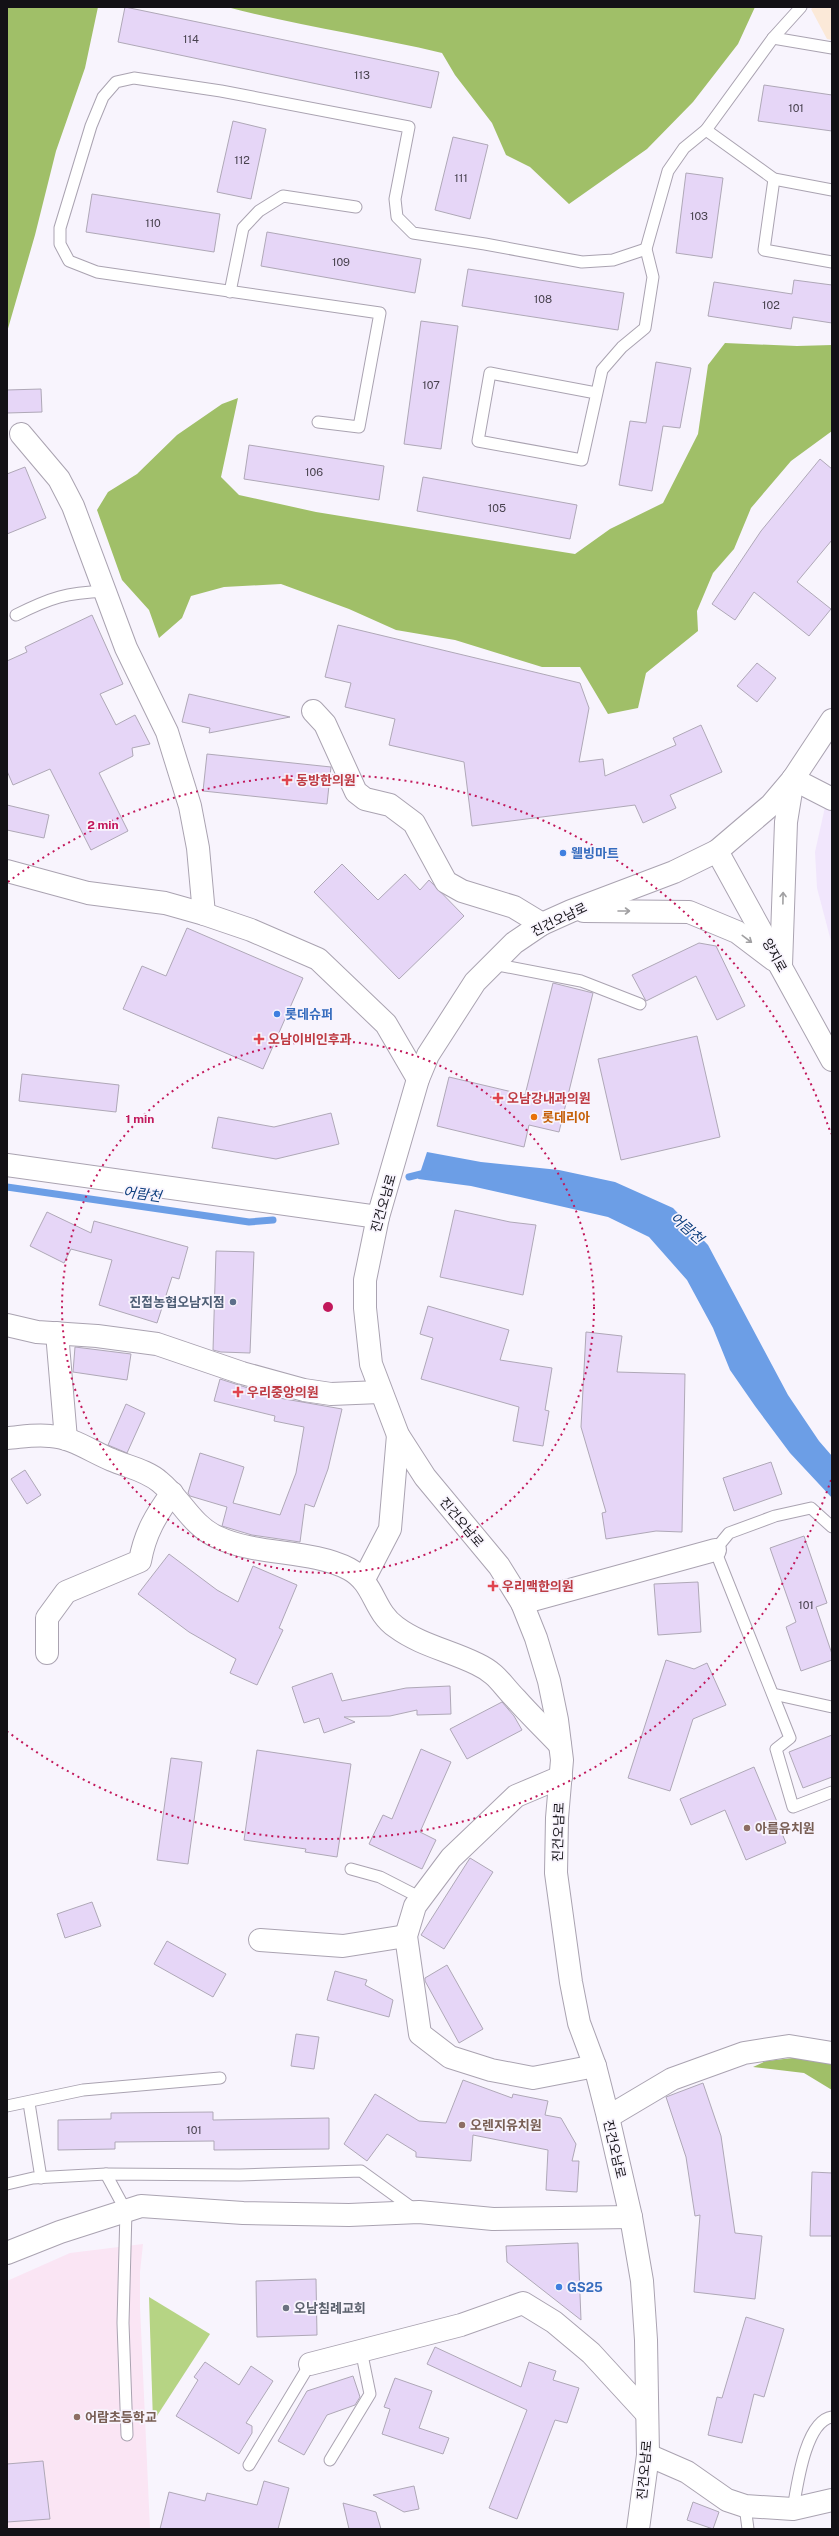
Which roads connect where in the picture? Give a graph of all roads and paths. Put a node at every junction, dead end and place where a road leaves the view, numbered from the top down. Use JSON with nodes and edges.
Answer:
{"nodes":[{"id":1,"x":801,"y":7,"type":"edge"},
{"id":2,"x":773,"y":38,"type":"junction"},
{"id":3,"x":832,"y":48,"type":"edge"},
{"id":4,"x":706,"y":130,"type":"junction"},
{"id":5,"x":774,"y":179,"type":"junction"},
{"id":6,"x":832,"y":190,"type":"edge"},
{"id":7,"x":356,"y":207,"type":"dead end"},
{"id":8,"x":646,"y":249,"type":"junction"},
{"id":9,"x":832,"y":262,"type":"edge"},
{"id":10,"x":230,"y":292,"type":"junction"},
{"id":11,"x":596,"y":394,"type":"dead end"},
{"id":12,"x":318,"y":422,"type":"dead end"},
{"id":13,"x":21,"y":434,"type":"dead end"},
{"id":14,"x":105,"y":590,"type":"junction"},
{"id":15,"x":16,"y":615,"type":"dead end"},
{"id":16,"x":313,"y":711,"type":"dead end"},
{"id":17,"x":832,"y":720,"type":"edge"},
{"id":18,"x":793,"y":779,"type":"junction"},
{"id":19,"x":832,"y":799,"type":"edge"},
{"id":20,"x":717,"y":852,"type":"junction"},
{"id":21,"x":7,"y":871,"type":"edge"},
{"id":22,"x":571,"y":911,"type":"junction"},
{"id":23,"x":204,"y":914,"type":"junction"},
{"id":24,"x":542,"y":924,"type":"junction"},
{"id":25,"x":493,"y":964,"type":"junction"},
{"id":26,"x":781,"y":965,"type":"junction"},
{"id":27,"x":640,"y":1004,"type":"dead end"},
{"id":28,"x":832,"y":1060,"type":"edge"},
{"id":29,"x":418,"y":1079,"type":"junction"},
{"id":30,"x":7,"y":1165,"type":"edge"},
{"id":31,"x":378,"y":1217,"type":"junction"},
{"id":32,"x":7,"y":1325,"type":"edge"},
{"id":33,"x":58,"y":1334,"type":"junction"},
{"id":34,"x":380,"y":1392,"type":"junction"},
{"id":35,"x":398,"y":1436,"type":"junction"},
{"id":36,"x":7,"y":1438,"type":"edge"},
{"id":37,"x":66,"y":1439,"type":"junction"},
{"id":38,"x":172,"y":1493,"type":"junction"},
{"id":39,"x":832,"y":1527,"type":"edge"},
{"id":40,"x":715,"y":1550,"type":"junction"},
{"id":41,"x":364,"y":1579,"type":"junction"},
{"id":42,"x":522,"y":1603,"type":"junction"},
{"id":43,"x":47,"y":1654,"type":"dead end"},
{"id":44,"x":773,"y":1694,"type":"junction"},
{"id":45,"x":832,"y":1707,"type":"edge"},
{"id":46,"x":560,"y":1745,"type":"junction"},
{"id":47,"x":561,"y":1777,"type":"junction"},
{"id":48,"x":832,"y":1792,"type":"edge"},
{"id":49,"x":351,"y":1869,"type":"dead end"},
{"id":50,"x":421,"y":1898,"type":"junction"},
{"id":51,"x":406,"y":1936,"type":"junction"},
{"id":52,"x":260,"y":1940,"type":"dead end"},
{"id":53,"x":832,"y":2053,"type":"edge"},
{"id":54,"x":595,"y":2066,"type":"junction"},
{"id":55,"x":220,"y":2078,"type":"dead end"},
{"id":56,"x":29,"y":2103,"type":"junction"},
{"id":57,"x":7,"y":2106,"type":"edge"},
{"id":58,"x":608,"y":2117,"type":"junction"},
{"id":59,"x":106,"y":2174,"type":"junction"},
{"id":60,"x":41,"y":2178,"type":"junction"},
{"id":61,"x":7,"y":2184,"type":"edge"},
{"id":62,"x":126,"y":2211,"type":"junction"},
{"id":63,"x":419,"y":2212,"type":"junction"},
{"id":64,"x":631,"y":2217,"type":"junction"},
{"id":65,"x":7,"y":2253,"type":"edge"},
{"id":66,"x":361,"y":2350,"type":"junction"},
{"id":67,"x":310,"y":2364,"type":"joint"},
{"id":68,"x":647,"y":2414,"type":"junction"},
{"id":69,"x":832,"y":2417,"type":"edge"},
{"id":70,"x":127,"y":2435,"type":"dead end"},
{"id":71,"x":648,"y":2455,"type":"junction"},
{"id":72,"x":330,"y":2460,"type":"dead end"},
{"id":73,"x":249,"y":2465,"type":"dead end"},
{"id":74,"x":832,"y":2500,"type":"edge"},
{"id":75,"x":745,"y":2506,"type":"junction"},
{"id":76,"x":793,"y":2509,"type":"junction"},
{"id":77,"x":638,"y":2529,"type":"edge"},
{"id":78,"x":748,"y":2529,"type":"edge"}],
"edges":[{"from":1,"to":2,"type":"lane"},
{"from":2,"to":3,"type":"lane"},
{"from":2,"to":4,"type":"lane"},
{"from":4,"to":5,"type":"lane"},
{"from":4,"to":8,"type":"lane"},
{"from":5,"to":6,"type":"lane"},
{"from":5,"to":9,"type":"lane"},
{"from":7,"to":10,"type":"lane"},
{"from":8,"to":10,"type":"lane"},
{"from":8,"to":11,"type":"lane"},
{"from":10,"to":12,"type":"lane"},
{"from":13,"to":14,"type":"street"},
{"from":14,"to":15,"type":"lane"},
{"from":14,"to":23,"type":"street"},
{"from":16,"to":24,"type":"street"},
{"from":17,"to":18,"type":"street","name":"진건오남로"},
{"from":18,"to":19,"type":"street"},
{"from":18,"to":20,"type":"street","name":"진건오남로"},
{"from":26,"to":18,"type":"street","one_way":true},
{"from":20,"to":22,"type":"street","name":"진건오남로"},
{"from":20,"to":26,"type":"street","name":"양지로"},
{"from":21,"to":23,"type":"street"},
{"from":22,"to":24,"type":"street","name":"진건오남로"},
{"from":22,"to":26,"type":"street","one_way":true},
{"from":23,"to":29,"type":"street"},
{"from":24,"to":25,"type":"street","name":"진건오남로"},
{"from":25,"to":27,"type":"lane"},
{"from":25,"to":29,"type":"street","name":"진건오남로"},
{"from":26,"to":28,"type":"street","name":"양지로"},
{"from":29,"to":31,"type":"street","name":"진건오남로"},
{"from":30,"to":31,"type":"street"},
{"from":31,"to":34,"type":"street","name":"진건오남로"},
{"from":32,"to":33,"type":"street"},
{"from":33,"to":34,"type":"street"},
{"from":33,"to":37,"type":"street"},
{"from":34,"to":35,"type":"street","name":"진건오남로"},
{"from":35,"to":41,"type":"street"},
{"from":35,"to":42,"type":"street","name":"진건오남로"},
{"from":36,"to":37,"type":"street"},
{"from":37,"to":38,"type":"street"},
{"from":38,"to":41,"type":"street"},
{"from":38,"to":43,"type":"street"},
{"from":39,"to":40,"type":"lane"},
{"from":40,"to":42,"type":"street"},
{"from":40,"to":44,"type":"lane"},
{"from":41,"to":46,"type":"street"},
{"from":42,"to":46,"type":"street","name":"진건오남로"},
{"from":44,"to":45,"type":"lane"},
{"from":44,"to":48,"type":"lane"},
{"from":46,"to":47,"type":"street","name":"진건오남로"},
{"from":47,"to":50,"type":"street"},
{"from":47,"to":54,"type":"street","name":"진건오남로"},
{"from":49,"to":50,"type":"lane"},
{"from":50,"to":51,"type":"street"},
{"from":51,"to":52,"type":"street"},
{"from":51,"to":54,"type":"street"},
{"from":53,"to":58,"type":"street"},
{"from":54,"to":58,"type":"street","name":"진건오남로"},
{"from":55,"to":56,"type":"lane"},
{"from":56,"to":57,"type":"lane"},
{"from":56,"to":60,"type":"lane"},
{"from":58,"to":64,"type":"street","name":"진건오남로"},
{"from":59,"to":60,"type":"lane"},
{"from":59,"to":62,"type":"lane"},
{"from":59,"to":63,"type":"lane"},
{"from":60,"to":61,"type":"lane"},
{"from":62,"to":63,"type":"street"},
{"from":62,"to":65,"type":"street"},
{"from":62,"to":70,"type":"lane"},
{"from":63,"to":64,"type":"street"},
{"from":64,"to":68,"type":"street","name":"진건오남로"},
{"from":66,"to":67,"type":"street"},
{"from":66,"to":68,"type":"street"},
{"from":66,"to":72,"type":"lane"},
{"from":67,"to":73,"type":"lane"},
{"from":68,"to":71,"type":"street","name":"진건오남로"},
{"from":69,"to":76,"type":"lane"},
{"from":71,"to":75,"type":"street"},
{"from":71,"to":77,"type":"street","name":"진건오남로"},
{"from":74,"to":76,"type":"street"},
{"from":75,"to":76,"type":"street"},
{"from":75,"to":78,"type":"lane"}]}
